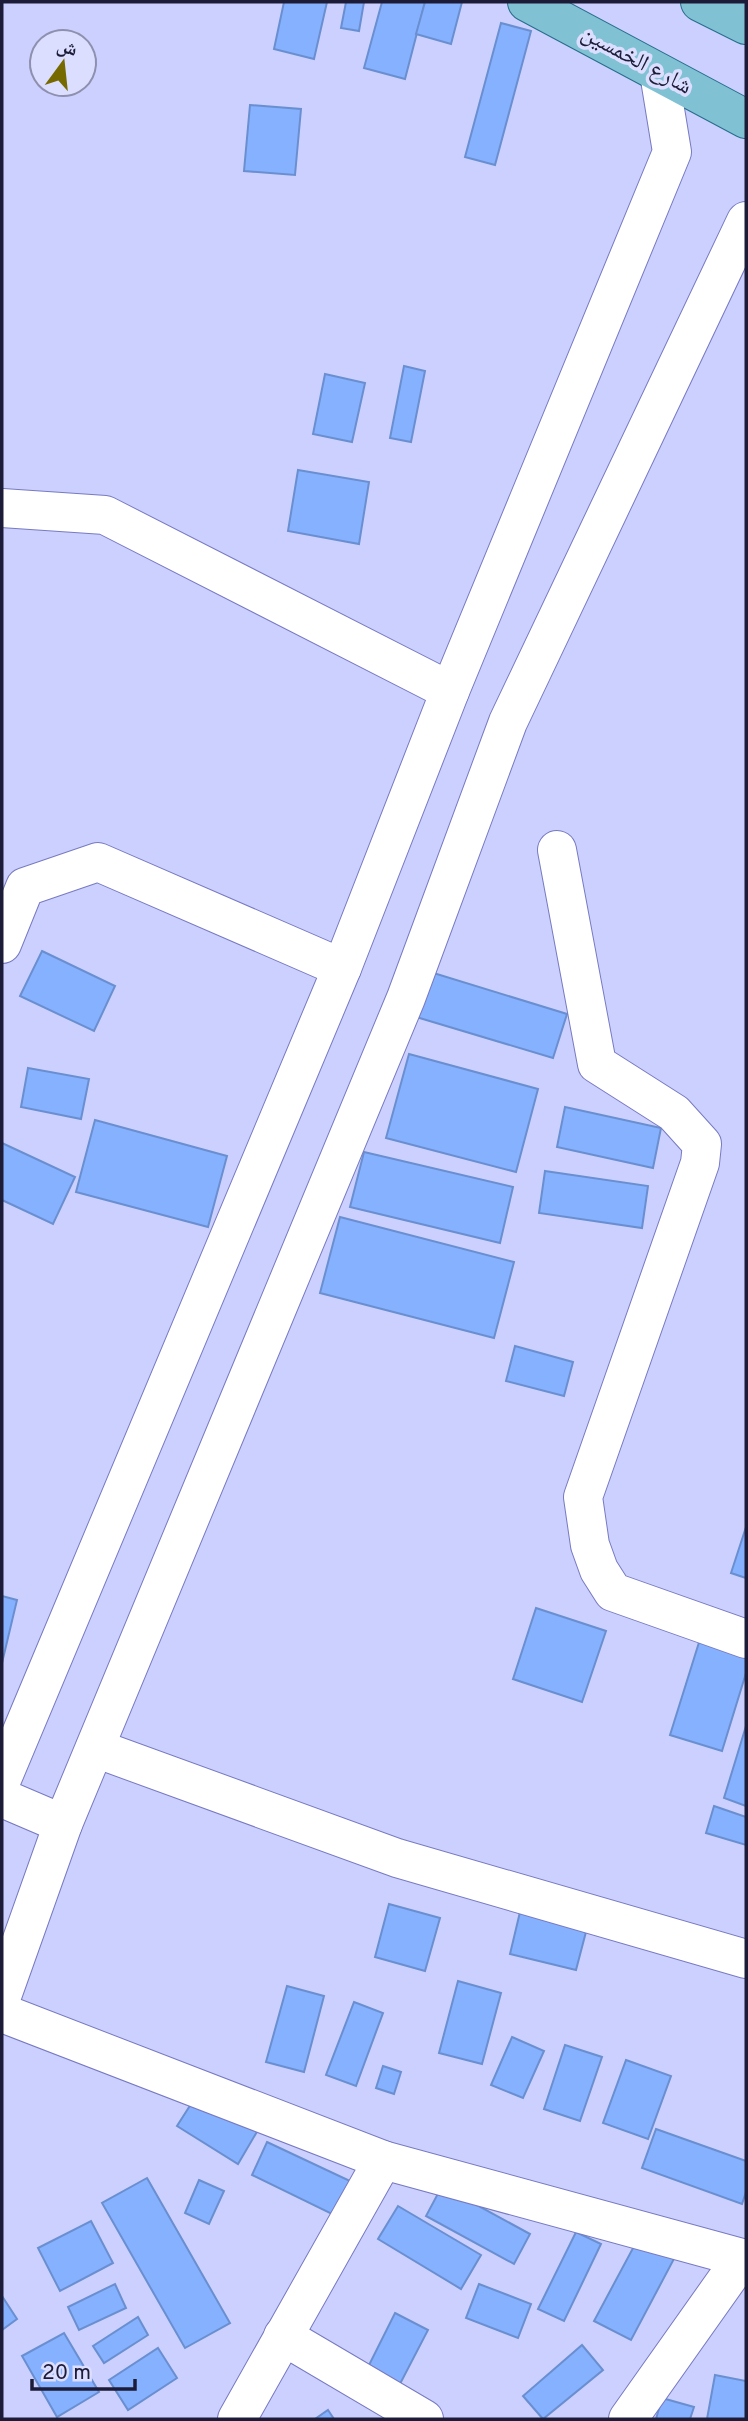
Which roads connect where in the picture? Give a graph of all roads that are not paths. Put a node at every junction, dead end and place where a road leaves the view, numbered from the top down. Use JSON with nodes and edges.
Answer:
{"nodes":[{"id":1,"x":527,"y":2,"type":"edge"},
{"id":2,"x":700,"y":2,"type":"edge"},
{"id":3,"x":746,"y":25,"type":"edge"},
{"id":4,"x":660,"y":73,"type":"junction"},
{"id":5,"x":746,"y":119,"type":"edge"},
{"id":6,"x":746,"y":221,"type":"edge"},
{"id":7,"x":2,"y":508,"type":"edge"},
{"id":8,"x":450,"y":691,"type":"junction"},
{"id":9,"x":557,"y":850,"type":"dead end"},
{"id":10,"x":2,"y":944,"type":"edge"},
{"id":11,"x":342,"y":968,"type":"junction"},
{"id":12,"x":746,"y":1639,"type":"edge"},
{"id":13,"x":95,"y":1748,"type":"junction"},
{"id":14,"x":2,"y":1779,"type":"edge"},
{"id":15,"x":2,"y":1798,"type":"edge"},
{"id":16,"x":63,"y":1824,"type":"junction"},
{"id":17,"x":746,"y":1959,"type":"edge"},
{"id":18,"x":2,"y":1996,"type":"edge"},
{"id":19,"x":2,"y":2013,"type":"edge"},
{"id":20,"x":383,"y":2160,"type":"junction"},
{"id":21,"x":744,"y":2259,"type":"edge"},
{"id":22,"x":283,"y":2336,"type":"junction"},
{"id":23,"x":237,"y":2419,"type":"edge"},
{"id":24,"x":424,"y":2419,"type":"edge"},
{"id":25,"x":628,"y":2419,"type":"edge"}],
"edges":[{"from":1,"to":4,"type":"main road","name":"شارع الخمسين"},
{"from":2,"to":3,"type":"main road"},
{"from":4,"to":5,"type":"main road","name":"شارع الخمسين"},
{"from":4,"to":8,"type":"street"},
{"from":6,"to":13,"type":"street"},
{"from":7,"to":8,"type":"street"},
{"from":8,"to":11,"type":"street"},
{"from":9,"to":12,"type":"street"},
{"from":10,"to":11,"type":"street"},
{"from":11,"to":14,"type":"street"},
{"from":13,"to":16,"type":"street"},
{"from":13,"to":17,"type":"street"},
{"from":15,"to":16,"type":"street"},
{"from":16,"to":18,"type":"street"},
{"from":19,"to":20,"type":"street"},
{"from":20,"to":21,"type":"street"},
{"from":20,"to":22,"type":"street"},
{"from":21,"to":25,"type":"street"},
{"from":22,"to":23,"type":"street"},
{"from":22,"to":24,"type":"street"}]}
